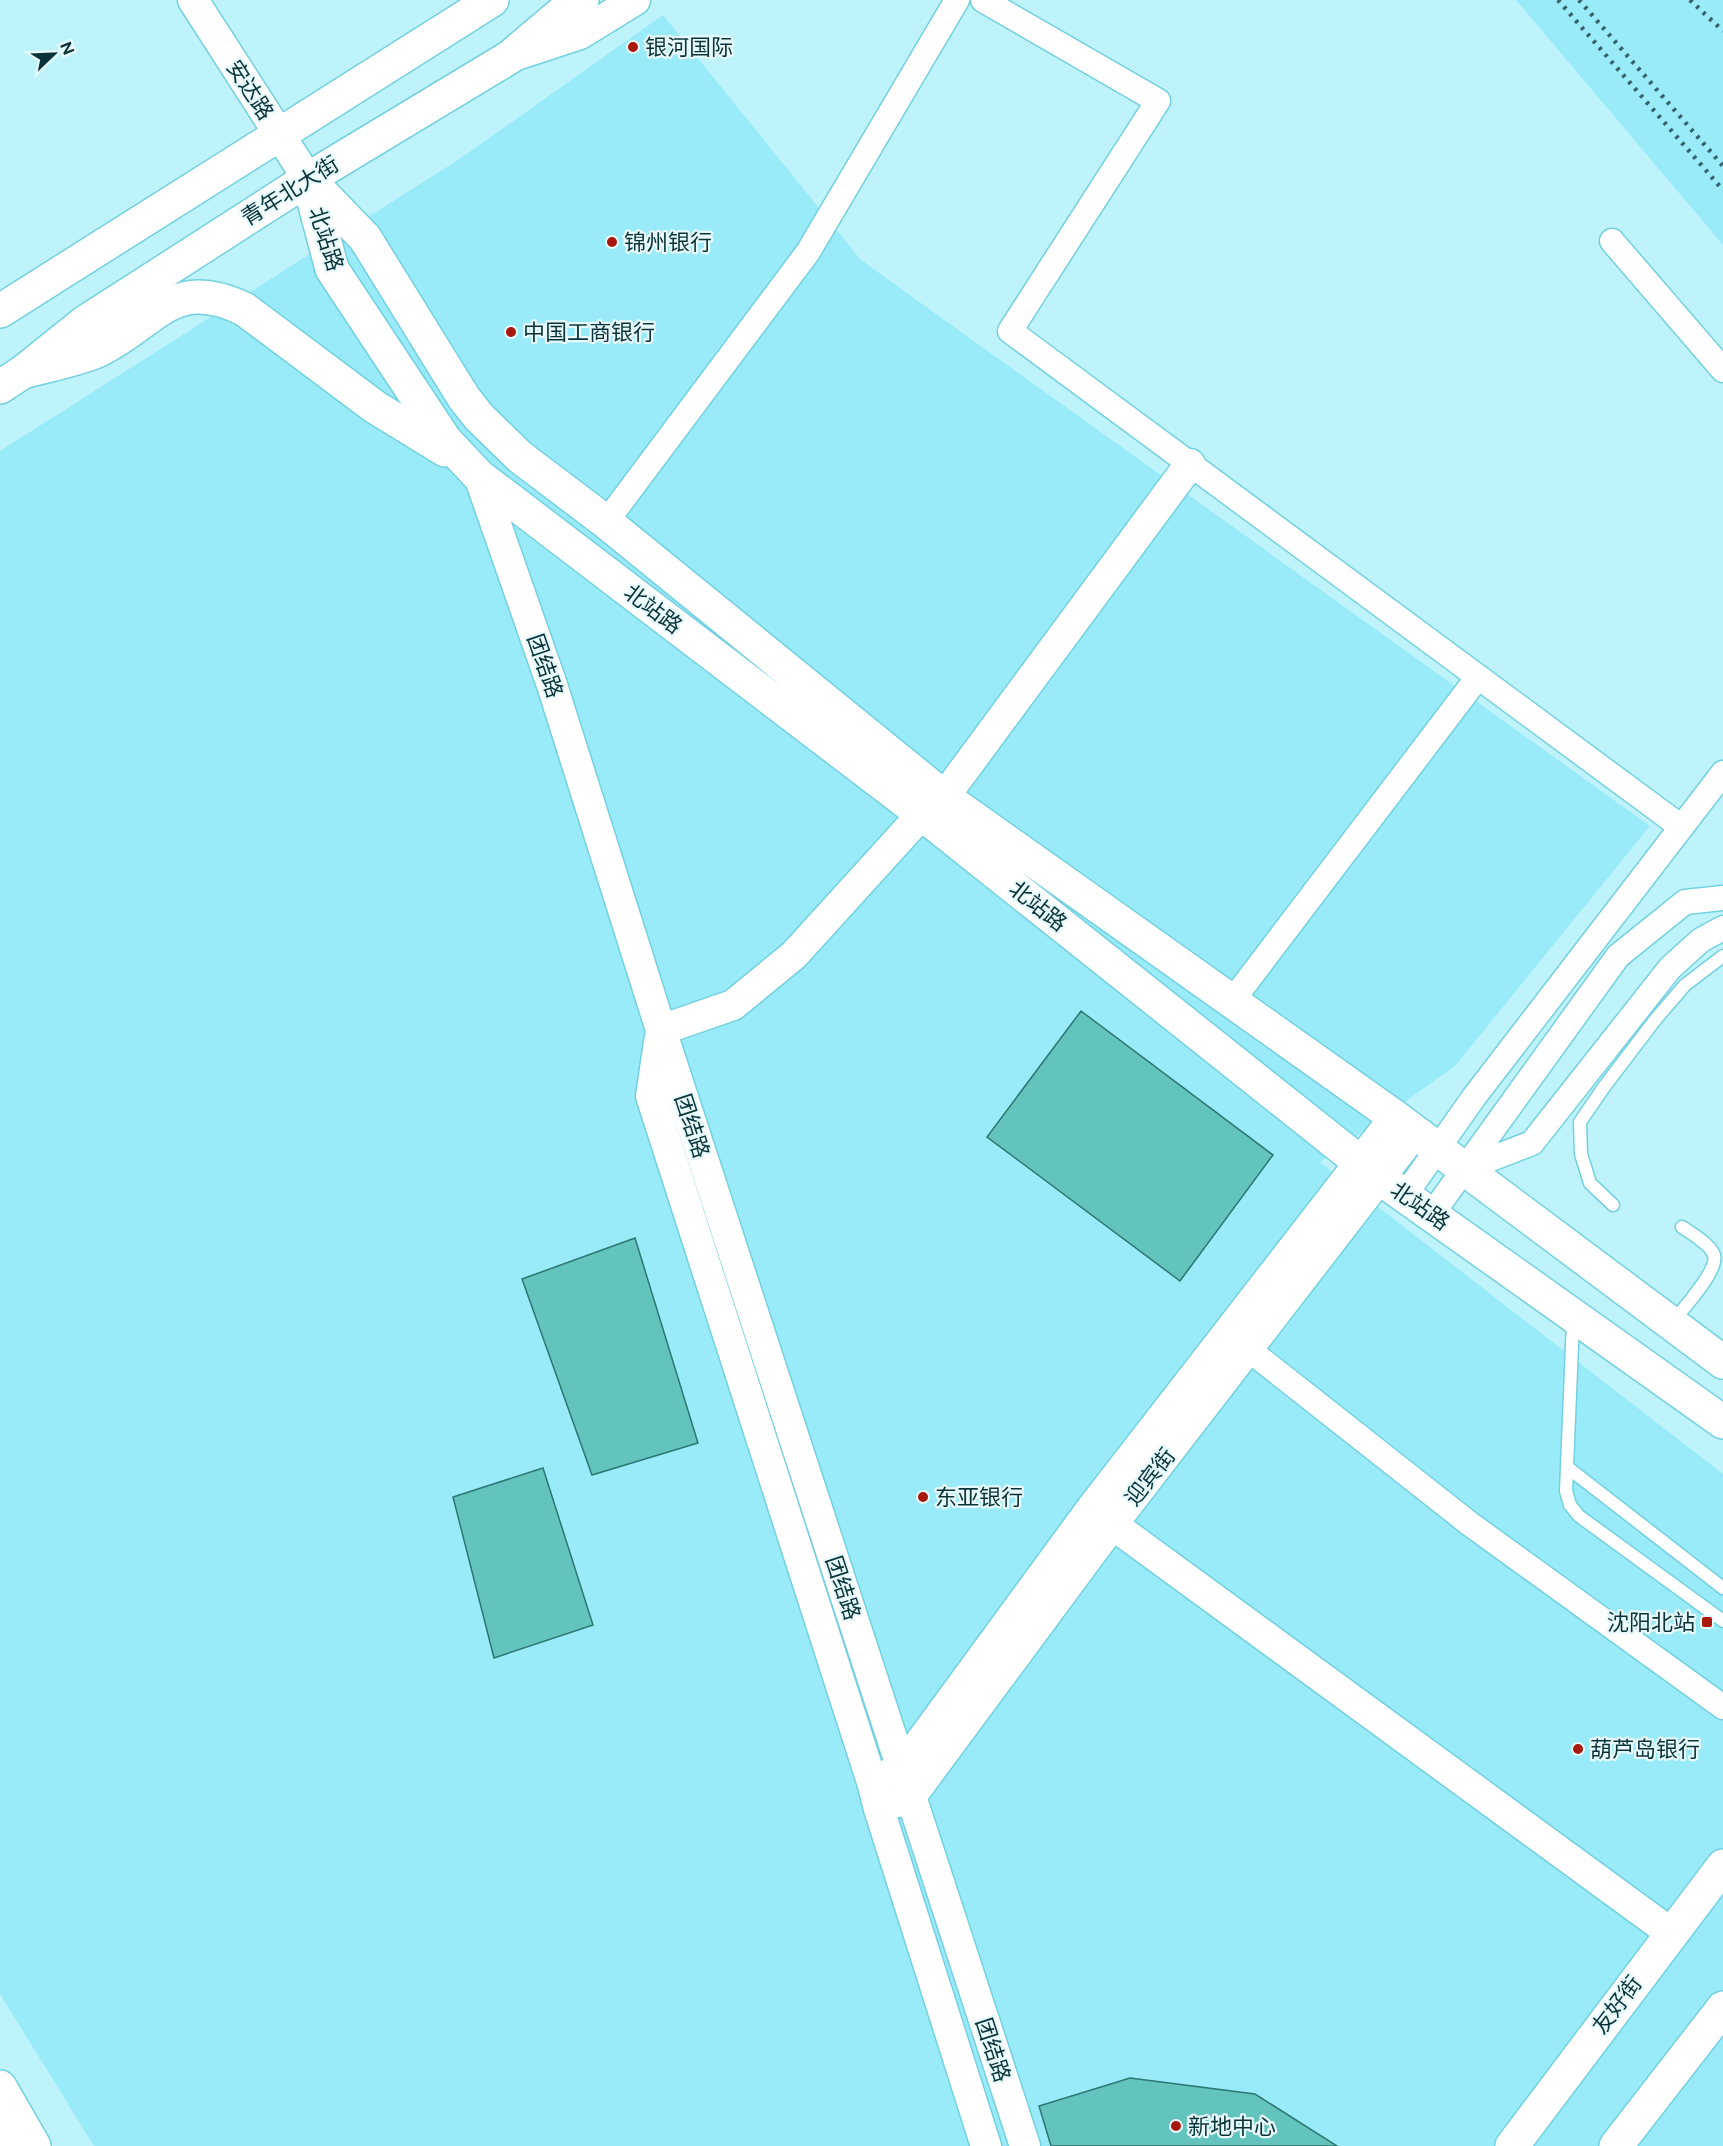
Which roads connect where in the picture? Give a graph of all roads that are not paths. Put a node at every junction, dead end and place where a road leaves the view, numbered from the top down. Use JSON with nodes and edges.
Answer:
{"nodes":[{"id":1,"x":193,"y":0,"type":"edge"},
{"id":2,"x":492,"y":0,"type":"edge"},
{"id":3,"x":582,"y":0,"type":"edge"},
{"id":4,"x":635,"y":0,"type":"edge"},
{"id":5,"x":957,"y":0,"type":"edge"},
{"id":6,"x":983,"y":0,"type":"edge"},
{"id":7,"x":510,"y":57,"type":"junction"},
{"id":8,"x":278,"y":134,"type":"junction"},
{"id":9,"x":308,"y":179,"type":"junction"},
{"id":10,"x":1612,"y":241,"type":"dead end"},
{"id":11,"x":0,"y":311,"type":"edge"},
{"id":12,"x":1723,"y":370,"type":"edge"},
{"id":13,"x":12,"y":380,"type":"edge"},
{"id":14,"x":1190,"y":464,"type":"junction"},
{"id":15,"x":470,"y":468,"type":"junction"},
{"id":16,"x":606,"y":522,"type":"junction"},
{"id":17,"x":1478,"y":677,"type":"junction"},
{"id":18,"x":1723,"y":773,"type":"edge"},
{"id":19,"x":933,"y":805,"type":"junction"},
{"id":20,"x":1680,"y":826,"type":"junction"},
{"id":21,"x":1723,"y":898,"type":"edge"},
{"id":22,"x":1723,"y":928,"type":"edge"},
{"id":23,"x":1723,"y":956,"type":"edge"},
{"id":24,"x":1232,"y":1001,"type":"junction"},
{"id":25,"x":661,"y":1030,"type":"junction"},
{"id":26,"x":1416,"y":1133,"type":"junction"},
{"id":27,"x":1465,"y":1168,"type":"junction"},
{"id":28,"x":1382,"y":1179,"type":"junction"},
{"id":29,"x":1613,"y":1205,"type":"dead end"},
{"id":30,"x":1432,"y":1214,"type":"junction"},
{"id":31,"x":1682,"y":1227,"type":"dead end"},
{"id":32,"x":1574,"y":1317,"type":"junction"},
{"id":33,"x":1672,"y":1323,"type":"junction"},
{"id":34,"x":1238,"y":1342,"type":"junction"},
{"id":35,"x":1723,"y":1362,"type":"edge"},
{"id":36,"x":1723,"y":1422,"type":"edge"},
{"id":37,"x":1567,"y":1467,"type":"junction"},
{"id":38,"x":1101,"y":1517,"type":"junction"},
{"id":39,"x":1723,"y":1588,"type":"edge"},
{"id":40,"x":1723,"y":1621,"type":"edge"},
{"id":41,"x":1723,"y":1707,"type":"edge"},
{"id":42,"x":902,"y":1767,"type":"junction"},
{"id":43,"x":875,"y":1796,"type":"junction"},
{"id":44,"x":910,"y":1798,"type":"junction"},
{"id":45,"x":1723,"y":1866,"type":"edge"},
{"id":46,"x":1671,"y":1933,"type":"junction"},
{"id":47,"x":1723,"y":2008,"type":"edge"},
{"id":48,"x":0,"y":2087,"type":"edge"},
{"id":49,"x":0,"y":2132,"type":"edge"},
{"id":50,"x":8,"y":2146,"type":"edge"},
{"id":51,"x":34,"y":2146,"type":"edge"},
{"id":52,"x":986,"y":2146,"type":"edge"},
{"id":53,"x":1025,"y":2146,"type":"edge"},
{"id":54,"x":1512,"y":2146,"type":"edge"},
{"id":55,"x":1616,"y":2146,"type":"edge"}],
"edges":[{"from":1,"to":8,"type":"street","name":"安达路"},
{"from":2,"to":8,"type":"main road"},
{"from":3,"to":7,"type":"main road","name":"青年北大街"},
{"from":4,"to":7,"type":"street"},
{"from":5,"to":16,"type":"street"},
{"from":6,"to":14,"type":"street"},
{"from":7,"to":9,"type":"main road","name":"青年北大街"},
{"from":8,"to":9,"type":"street","name":"安达路"},
{"from":8,"to":11,"type":"main road"},
{"from":9,"to":13,"type":"main road","name":"青年北大街"},
{"from":9,"to":15,"type":"main road","name":"北站路"},
{"from":9,"to":16,"type":"main road","name":"北站路"},
{"from":10,"to":12,"type":"street"},
{"from":13,"to":15,"type":"main road"},
{"from":14,"to":17,"type":"street"},
{"from":14,"to":19,"type":"street"},
{"from":15,"to":19,"type":"main road","name":"北站路"},
{"from":15,"to":25,"type":"street","name":"团结路"},
{"from":16,"to":19,"type":"main road","name":"北站路"},
{"from":17,"to":20,"type":"street"},
{"from":17,"to":24,"type":"street"},
{"from":18,"to":20,"type":"street"},
{"from":19,"to":24,"type":"main road","name":"北站路"},
{"from":19,"to":25,"type":"street"},
{"from":19,"to":28,"type":"main road","name":"北站路"},
{"from":20,"to":26,"type":"street"},
{"from":21,"to":27,"type":"street"},
{"from":22,"to":27,"type":"street"},
{"from":23,"to":29,"type":"lane"},
{"from":24,"to":26,"type":"main road","name":"北站路"},
{"from":25,"to":42,"type":"street","name":"团结路"},
{"from":25,"to":43,"type":"street","name":"团结路"},
{"from":26,"to":27,"type":"main road","name":"北站路"},
{"from":26,"to":28,"type":"street","name":"迎宾街"},
{"from":27,"to":30,"type":"street"},
{"from":27,"to":33,"type":"main road","name":"北站路"},
{"from":28,"to":30,"type":"main road","name":"北站路"},
{"from":28,"to":34,"type":"street","name":"迎宾街"},
{"from":30,"to":32,"type":"main road","name":"北站路"},
{"from":31,"to":33,"type":"lane"},
{"from":32,"to":36,"type":"main road","name":"北站路"},
{"from":32,"to":37,"type":"lane"},
{"from":33,"to":35,"type":"main road","name":"北站路"},
{"from":34,"to":38,"type":"street","name":"迎宾街"},
{"from":34,"to":41,"type":"street"},
{"from":37,"to":39,"type":"lane"},
{"from":37,"to":40,"type":"lane"},
{"from":38,"to":42,"type":"street","name":"迎宾街"},
{"from":38,"to":44,"type":"street","name":"迎宾街"},
{"from":38,"to":46,"type":"street"},
{"from":42,"to":43,"type":"street","name":"迎宾街"},
{"from":42,"to":44,"type":"street","name":"团结路"},
{"from":43,"to":44,"type":"street"},
{"from":43,"to":52,"type":"street","name":"团结路"},
{"from":44,"to":53,"type":"street","name":"团结路"},
{"from":45,"to":46,"type":"main road","name":"友好街"},
{"from":46,"to":54,"type":"main road","name":"友好街"},
{"from":47,"to":55,"type":"main road"},
{"from":48,"to":51,"type":"main road"},
{"from":49,"to":50,"type":"main road"}]}
